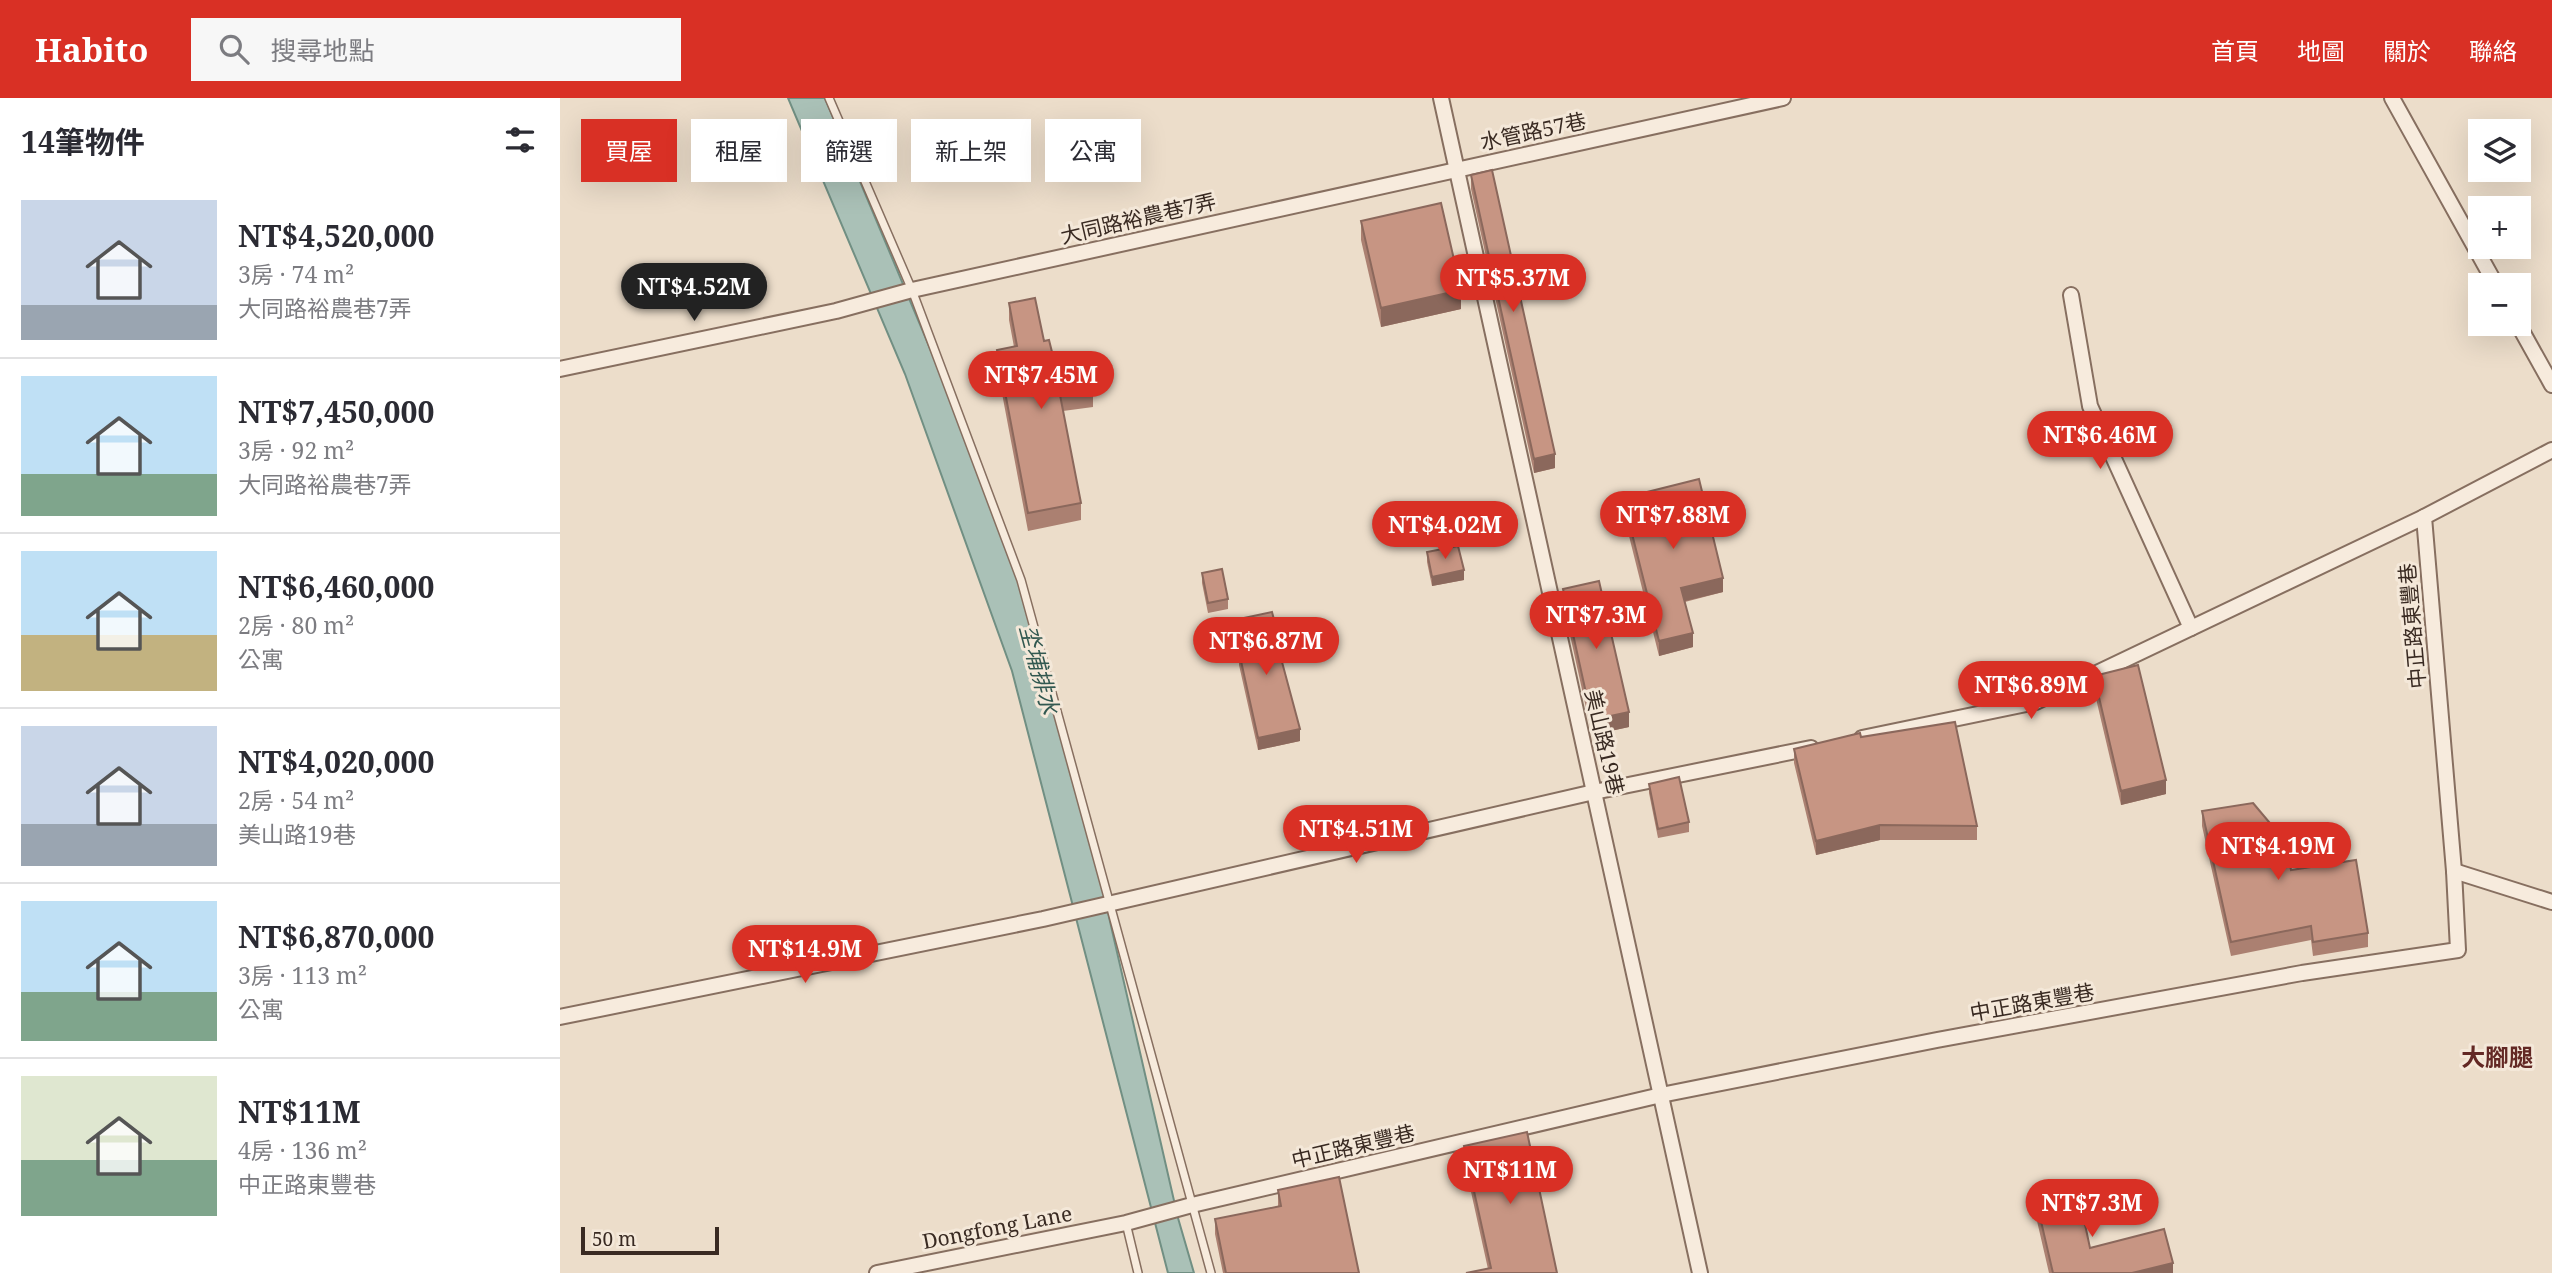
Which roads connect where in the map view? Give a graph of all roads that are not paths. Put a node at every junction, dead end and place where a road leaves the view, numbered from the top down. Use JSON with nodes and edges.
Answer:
{"nodes":[{"id":1,"x":829,"y":98,"type":"edge"},
{"id":2,"x":1441,"y":98,"type":"edge"},
{"id":3,"x":2392,"y":98,"type":"edge"},
{"id":4,"x":1775,"y":99,"type":"edge"},
{"id":5,"x":1456,"y":169,"type":"junction"},
{"id":6,"x":2489,"y":273,"type":"edge"},
{"id":7,"x":912,"y":290,"type":"junction"},
{"id":8,"x":2071,"y":295,"type":"dead end"},
{"id":9,"x":2525,"y":336,"type":"edge"},
{"id":10,"x":560,"y":369,"type":"edge"},
{"id":11,"x":2552,"y":385,"type":"edge"},
{"id":12,"x":2552,"y":450,"type":"edge"},
{"id":13,"x":2424,"y":517,"type":"junction"},
{"id":14,"x":2191,"y":628,"type":"junction"},
{"id":15,"x":1848,"y":740,"type":"edge"},
{"id":16,"x":1822,"y":746,"type":"edge"},
{"id":17,"x":1594,"y":792,"type":"junction"},
{"id":18,"x":2454,"y":871,"type":"junction"},
{"id":19,"x":2552,"y":902,"type":"edge"},
{"id":20,"x":1111,"y":903,"type":"junction"},
{"id":21,"x":560,"y":1017,"type":"edge"},
{"id":22,"x":1661,"y":1095,"type":"junction"},
{"id":23,"x":1192,"y":1205,"type":"junction"},
{"id":24,"x":1126,"y":1223,"type":"junction"},
{"id":25,"x":877,"y":1273,"type":"edge"},
{"id":26,"x":1139,"y":1273,"type":"edge"},
{"id":27,"x":1211,"y":1273,"type":"edge"},
{"id":28,"x":1700,"y":1273,"type":"edge"}],
"edges":[{"from":1,"to":7,"type":"lane"},
{"from":2,"to":5,"type":"street","name":"美山路19巷"},
{"from":3,"to":6,"type":"street"},
{"from":4,"to":5,"type":"street","name":"水管路57巷"},
{"from":5,"to":7,"type":"street","name":"大同路裕農巷7弄"},
{"from":5,"to":17,"type":"street","name":"美山路19巷"},
{"from":7,"to":10,"type":"street","name":"大同路裕農巷7弄"},
{"from":7,"to":20,"type":"lane"},
{"from":8,"to":14,"type":"street"},
{"from":9,"to":11,"type":"street"},
{"from":12,"to":13,"type":"street","name":"中正路東豐巷"},
{"from":13,"to":14,"type":"street","name":"中正路東豐巷"},
{"from":13,"to":18,"type":"street","name":"中正路東豐巷"},
{"from":14,"to":15,"type":"street","name":"中正路東豐巷"},
{"from":16,"to":17,"type":"street"},
{"from":17,"to":20,"type":"street"},
{"from":17,"to":22,"type":"street","name":"美山路19巷"},
{"from":18,"to":19,"type":"street"},
{"from":18,"to":22,"type":"street","name":"中正路東豐巷"},
{"from":20,"to":21,"type":"street"},
{"from":20,"to":23,"type":"lane"},
{"from":22,"to":23,"type":"street","name":"中正路東豐巷"},
{"from":22,"to":28,"type":"street","name":"美山路19巷"},
{"from":23,"to":24,"type":"street","name":"中正路東豐巷"},
{"from":23,"to":27,"type":"lane"},
{"from":24,"to":25,"type":"street","name":"Dongfong Lane"},
{"from":24,"to":26,"type":"lane"}]}
